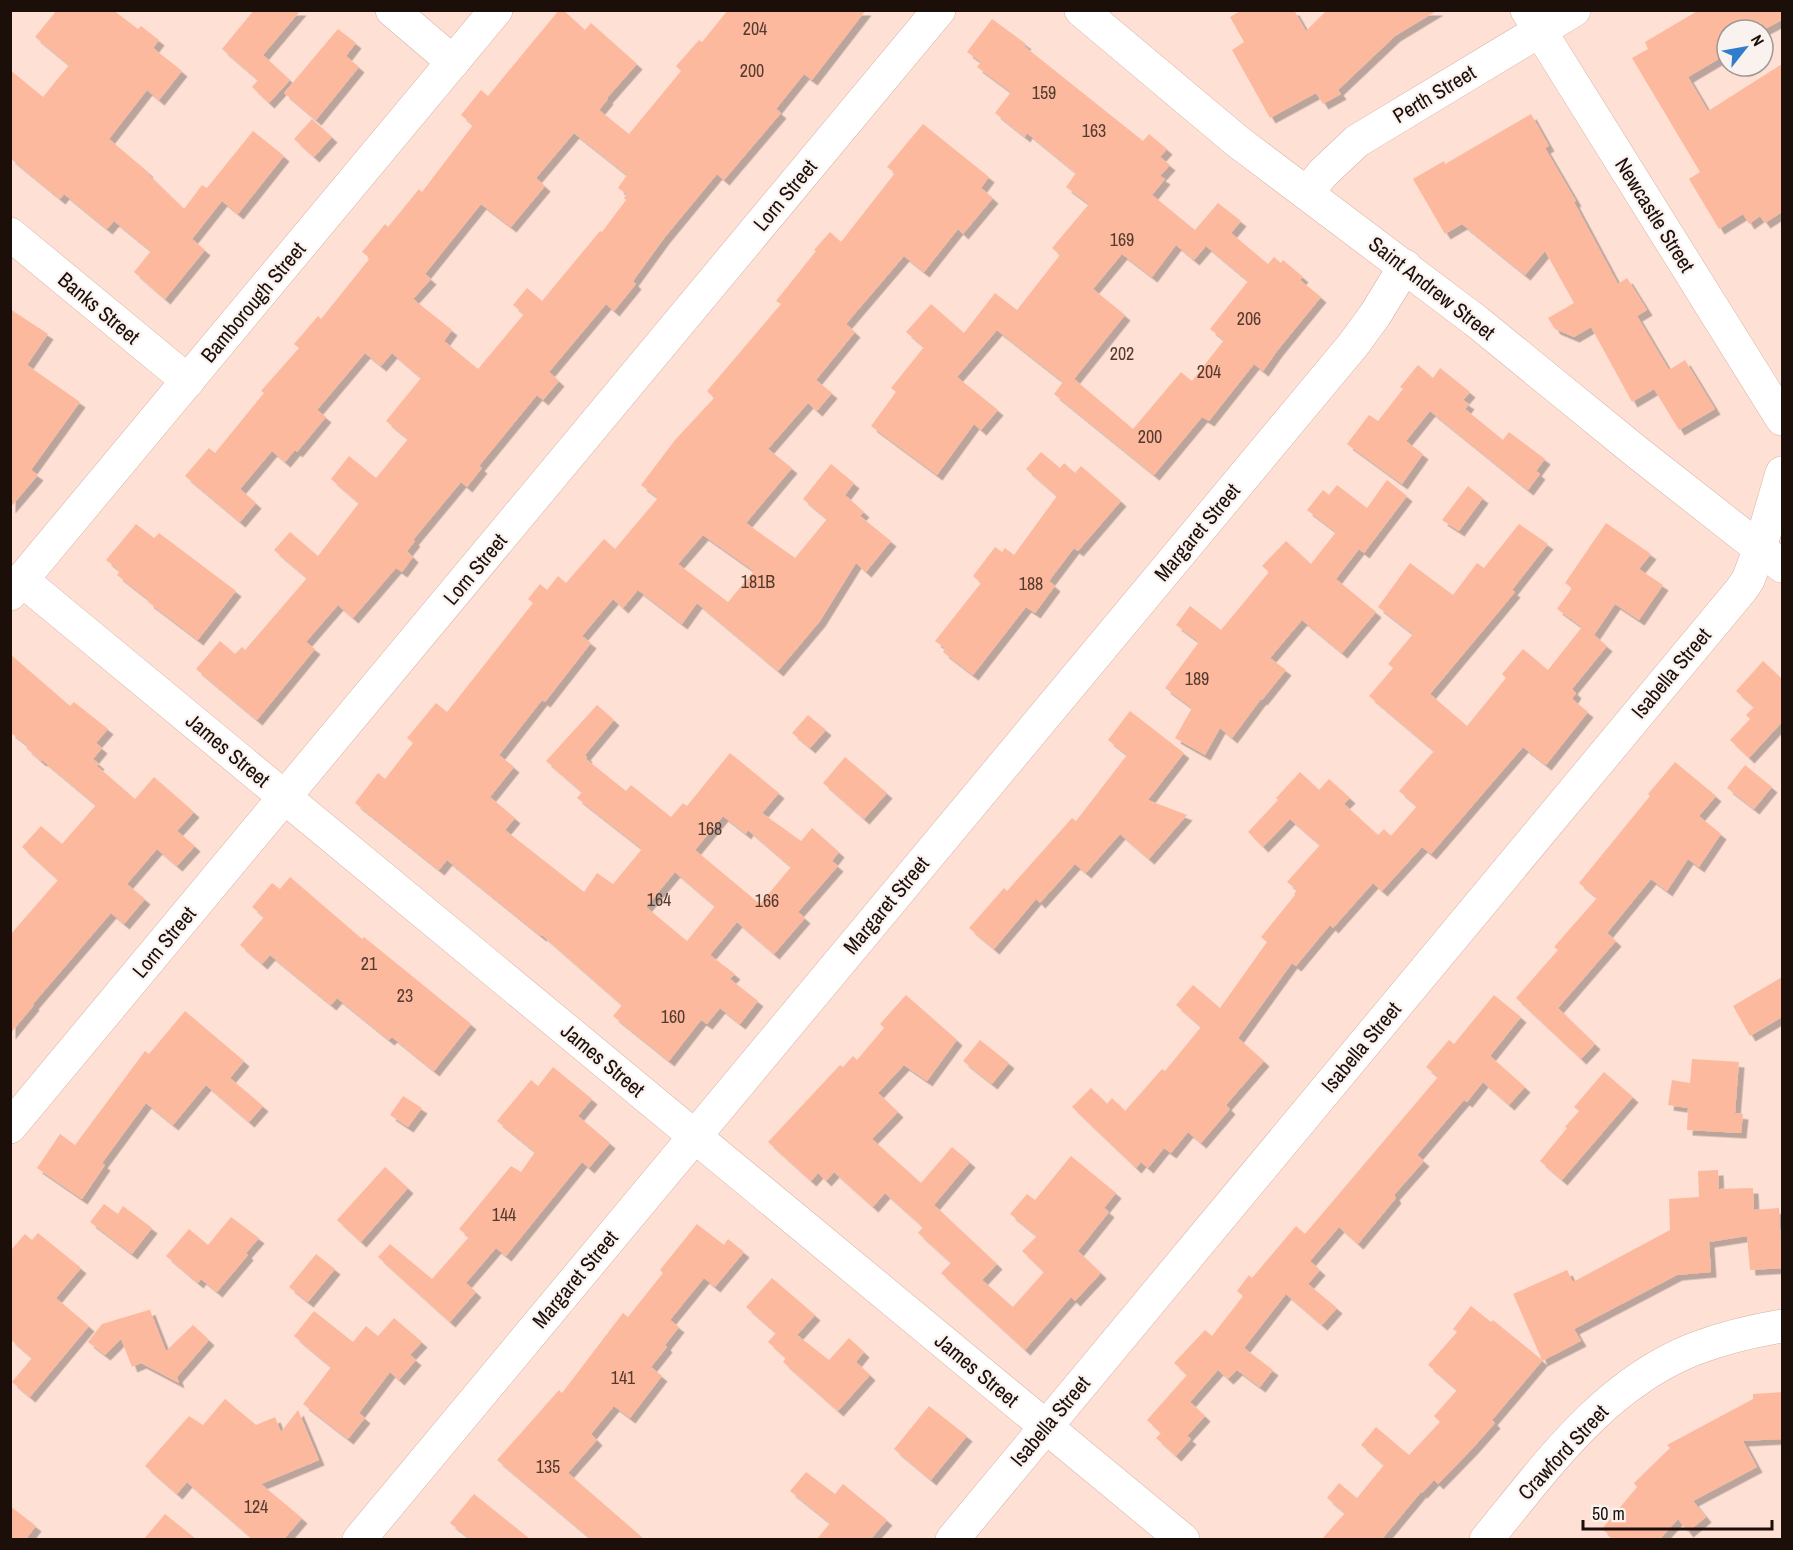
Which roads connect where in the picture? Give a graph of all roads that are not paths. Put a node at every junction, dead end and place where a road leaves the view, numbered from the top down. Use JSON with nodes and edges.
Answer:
{"nodes":[{"id":1,"x":392,"y":10,"type":"edge"},
{"id":2,"x":496,"y":10,"type":"edge"},
{"id":3,"x":939,"y":10,"type":"edge"},
{"id":4,"x":1080,"y":10,"type":"edge"},
{"id":5,"x":1574,"y":10,"type":"edge"},
{"id":6,"x":1534,"y":21,"type":"edge"},
{"id":7,"x":453,"y":62,"type":"junction"},
{"id":8,"x":1307,"y":193,"type":"junction"},
{"id":9,"x":10,"y":234,"type":"edge"},
{"id":10,"x":1405,"y":266,"type":"junction"},
{"id":11,"x":188,"y":381,"type":"junction"},
{"id":12,"x":1782,"y":419,"type":"edge"},
{"id":13,"x":1782,"y":473,"type":"edge"},
{"id":14,"x":1771,"y":557,"type":"edge"},
{"id":15,"x":16,"y":587,"type":"edge"},
{"id":16,"x":285,"y":796,"type":"junction"},
{"id":17,"x":10,"y":1127,"type":"edge"},
{"id":18,"x":695,"y":1135,"type":"junction"},
{"id":19,"x":1782,"y":1326,"type":"edge"},
{"id":20,"x":1045,"y":1427,"type":"junction"},
{"id":21,"x":359,"y":1539,"type":"edge"},
{"id":22,"x":952,"y":1539,"type":"edge"},
{"id":23,"x":1183,"y":1539,"type":"edge"},
{"id":24,"x":1486,"y":1539,"type":"edge"}],
"edges":[{"from":1,"to":7,"type":"street"},
{"from":2,"to":7,"type":"street","name":"Bamborough Street"},
{"from":3,"to":16,"type":"street","name":"Lorn Street"},
{"from":4,"to":8,"type":"street","name":"Saint Andrew Street"},
{"from":5,"to":6,"type":"street","name":"Perth Street"},
{"from":6,"to":8,"type":"street","name":"Perth Street"},
{"from":6,"to":12,"type":"street","name":"Newcastle Street"},
{"from":7,"to":11,"type":"street","name":"Bamborough Street"},
{"from":8,"to":10,"type":"street","name":"Saint Andrew Street"},
{"from":9,"to":11,"type":"street","name":"Banks Street"},
{"from":10,"to":14,"type":"street","name":"Saint Andrew Street"},
{"from":10,"to":18,"type":"street","name":"Margaret Street"},
{"from":11,"to":15,"type":"street","name":"Bamborough Street"},
{"from":13,"to":14,"type":"street"},
{"from":14,"to":20,"type":"street","name":"Isabella Street"},
{"from":15,"to":16,"type":"street","name":"James Street"},
{"from":16,"to":17,"type":"street","name":"Lorn Street"},
{"from":16,"to":18,"type":"street","name":"James Street"},
{"from":18,"to":20,"type":"street","name":"James Street"},
{"from":18,"to":21,"type":"street","name":"Margaret Street"},
{"from":19,"to":24,"type":"street","name":"Crawford Street"},
{"from":20,"to":22,"type":"street","name":"Isabella Street"},
{"from":20,"to":23,"type":"street","name":"James Street"}]}
